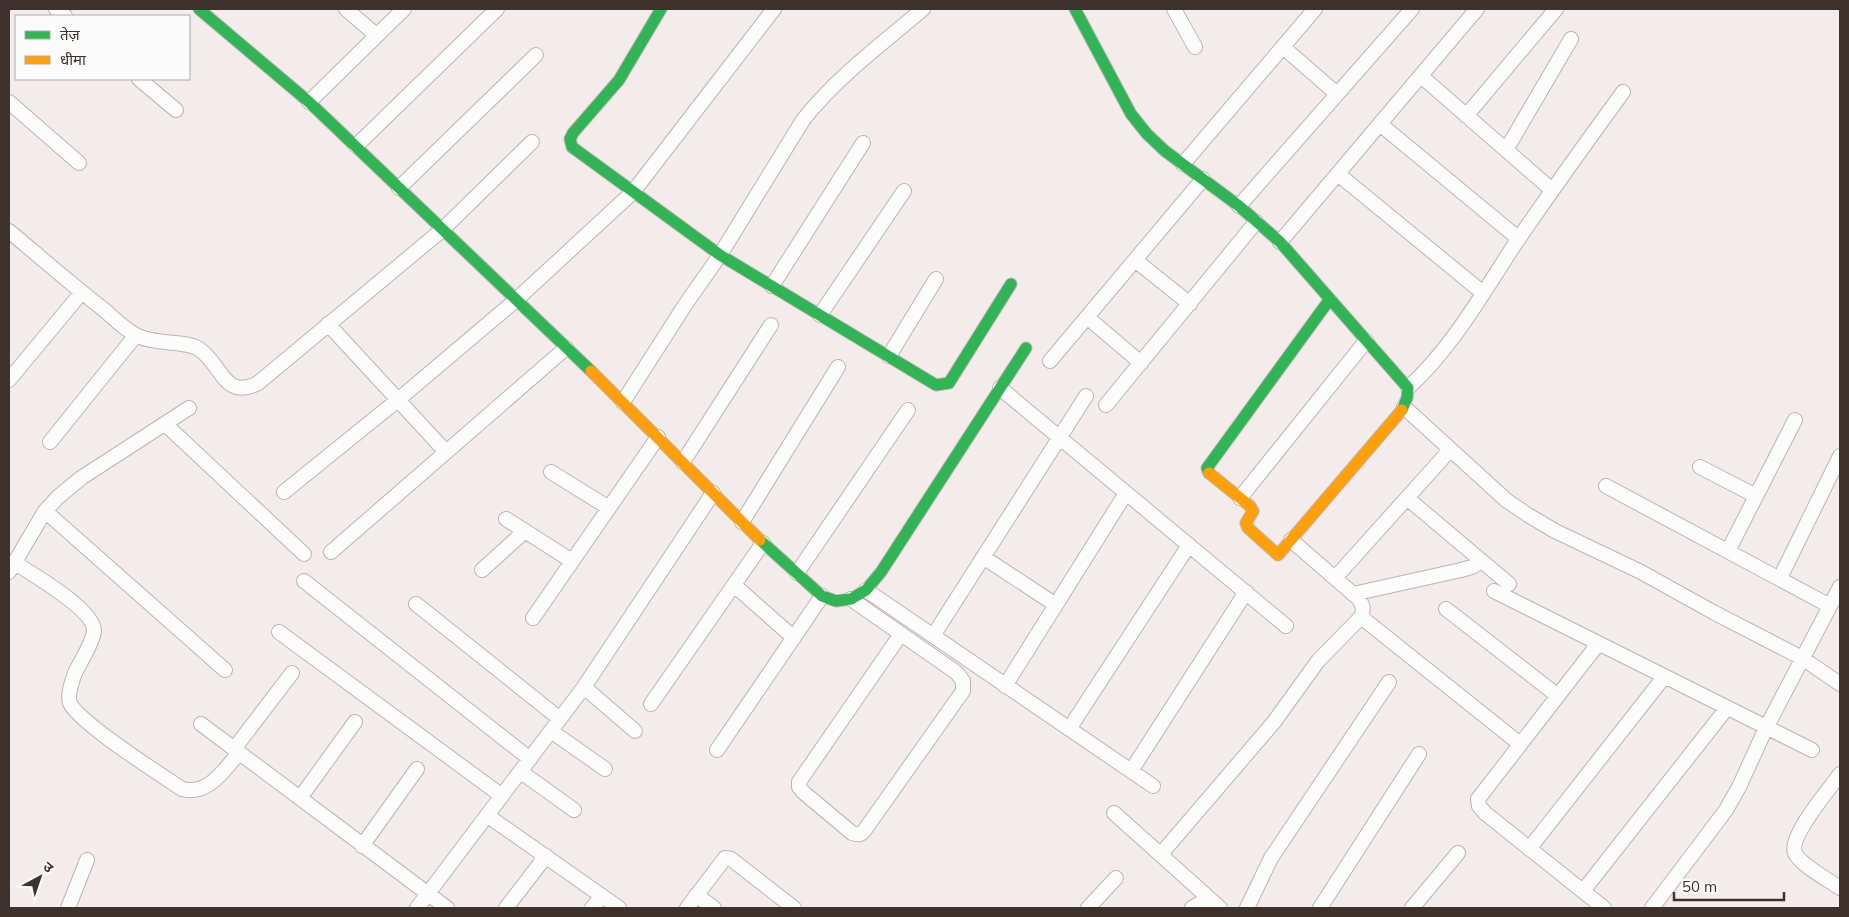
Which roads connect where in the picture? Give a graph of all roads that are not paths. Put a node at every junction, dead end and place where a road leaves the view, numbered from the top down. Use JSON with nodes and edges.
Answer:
{"nodes":[{"id":1,"x":199,"y":9,"type":"edge"},
{"id":2,"x":346,"y":9,"type":"edge"},
{"id":3,"x":404,"y":9,"type":"edge"},
{"id":4,"x":497,"y":9,"type":"edge"},
{"id":5,"x":661,"y":9,"type":"edge"},
{"id":6,"x":774,"y":9,"type":"edge"},
{"id":7,"x":923,"y":9,"type":"edge"},
{"id":8,"x":1075,"y":9,"type":"edge"},
{"id":9,"x":1174,"y":9,"type":"edge"},
{"id":10,"x":1315,"y":9,"type":"edge"},
{"id":11,"x":1412,"y":9,"type":"edge"},
{"id":12,"x":1477,"y":9,"type":"edge"},
{"id":13,"x":1556,"y":9,"type":"edge"},
{"id":14,"x":376,"y":35,"type":"junction"},
{"id":15,"x":1571,"y":39,"type":"dead end"},
{"id":16,"x":1195,"y":47,"type":"dead end"},
{"id":17,"x":1283,"y":47,"type":"junction"},
{"id":18,"x":536,"y":55,"type":"dead end"},
{"id":19,"x":1420,"y":76,"type":"junction"},
{"id":20,"x":139,"y":80,"type":"edge"},
{"id":21,"x":1623,"y":92,"type":"dead end"},
{"id":22,"x":1337,"y":94,"type":"junction"},
{"id":23,"x":309,"y":102,"type":"junction"},
{"id":24,"x":9,"y":103,"type":"edge"},
{"id":25,"x":176,"y":110,"type":"dead end"},
{"id":26,"x":1466,"y":116,"type":"junction"},
{"id":27,"x":1380,"y":124,"type":"junction"},
{"id":28,"x":532,"y":142,"type":"dead end"},
{"id":29,"x":863,"y":143,"type":"dead end"},
{"id":30,"x":356,"y":146,"type":"junction"},
{"id":31,"x":1506,"y":150,"type":"junction"},
{"id":32,"x":80,"y":163,"type":"dead end"},
{"id":33,"x":1183,"y":164,"type":"junction"},
{"id":34,"x":1338,"y":174,"type":"junction"},
{"id":35,"x":1203,"y":179,"type":"junction"},
{"id":36,"x":399,"y":188,"type":"junction"},
{"id":37,"x":1552,"y":190,"type":"junction"},
{"id":38,"x":904,"y":191,"type":"dead end"},
{"id":39,"x":634,"y":192,"type":"junction"},
{"id":40,"x":1238,"y":206,"type":"junction"},
{"id":41,"x":1256,"y":222,"type":"junction"},
{"id":42,"x":442,"y":230,"type":"junction"},
{"id":43,"x":11,"y":237,"type":"edge"},
{"id":44,"x":1519,"y":239,"type":"junction"},
{"id":45,"x":1280,"y":242,"type":"junction"},
{"id":46,"x":720,"y":255,"type":"junction"},
{"id":47,"x":1135,"y":260,"type":"junction"},
{"id":48,"x":936,"y":278,"type":"dead end"},
{"id":49,"x":1011,"y":284,"type":"dead end"},
{"id":50,"x":772,"y":286,"type":"junction"},
{"id":51,"x":82,"y":292,"type":"junction"},
{"id":52,"x":1483,"y":293,"type":"junction"},
{"id":53,"x":1330,"y":299,"type":"junction"},
{"id":54,"x":516,"y":300,"type":"junction"},
{"id":55,"x":1190,"y":304,"type":"junction"},
{"id":56,"x":820,"y":314,"type":"junction"},
{"id":57,"x":1087,"y":317,"type":"junction"},
{"id":58,"x":328,"y":324,"type":"junction"},
{"id":59,"x":771,"y":325,"type":"dead end"},
{"id":60,"x":136,"y":335,"type":"junction"},
{"id":61,"x":1366,"y":342,"type":"junction"},
{"id":62,"x":566,"y":348,"type":"junction"},
{"id":63,"x":1026,"y":348,"type":"dead end"},
{"id":64,"x":889,"y":356,"type":"junction"},
{"id":65,"x":1050,"y":361,"type":"dead end"},
{"id":66,"x":1141,"y":364,"type":"junction"},
{"id":67,"x":838,"y":367,"type":"dead end"},
{"id":68,"x":9,"y":380,"type":"edge"},
{"id":69,"x":1000,"y":388,"type":"junction"},
{"id":70,"x":1408,"y":388,"type":"junction"},
{"id":71,"x":1086,"y":396,"type":"dead end"},
{"id":72,"x":399,"y":399,"type":"junction"},
{"id":73,"x":623,"y":402,"type":"junction"},
{"id":74,"x":1106,"y":406,"type":"dead end"},
{"id":75,"x":1404,"y":407,"type":"junction"},
{"id":76,"x":189,"y":408,"type":"dead end"},
{"id":77,"x":908,"y":410,"type":"dead end"},
{"id":78,"x":1795,"y":420,"type":"dead end"},
{"id":79,"x":165,"y":424,"type":"junction"},
{"id":80,"x":658,"y":437,"type":"junction"},
{"id":81,"x":1060,"y":438,"type":"junction"},
{"id":82,"x":50,"y":442,"type":"dead end"},
{"id":83,"x":1450,"y":450,"type":"junction"},
{"id":84,"x":446,"y":452,"type":"junction"},
{"id":85,"x":1840,"y":456,"type":"edge"},
{"id":86,"x":683,"y":462,"type":"junction"},
{"id":87,"x":1700,"y":467,"type":"dead end"},
{"id":88,"x":551,"y":472,"type":"dead end"},
{"id":89,"x":1606,"y":486,"type":"dead end"},
{"id":90,"x":284,"y":492,"type":"dead end"},
{"id":91,"x":713,"y":493,"type":"junction"},
{"id":92,"x":1126,"y":493,"type":"junction"},
{"id":93,"x":1756,"y":496,"type":"junction"},
{"id":94,"x":1240,"y":498,"type":"junction"},
{"id":95,"x":1407,"y":498,"type":"junction"},
{"id":96,"x":609,"y":508,"type":"junction"},
{"id":97,"x":45,"y":510,"type":"junction"},
{"id":98,"x":506,"y":519,"type":"dead end"},
{"id":99,"x":742,"y":522,"type":"junction"},
{"id":100,"x":525,"y":531,"type":"junction"},
{"id":101,"x":1291,"y":540,"type":"junction"},
{"id":102,"x":763,"y":543,"type":"junction"},
{"id":103,"x":1188,"y":545,"type":"junction"},
{"id":104,"x":1728,"y":551,"type":"junction"},
{"id":105,"x":331,"y":552,"type":"dead end"},
{"id":106,"x":304,"y":554,"type":"dead end"},
{"id":107,"x":983,"y":557,"type":"junction"},
{"id":108,"x":572,"y":561,"type":"junction"},
{"id":109,"x":1482,"y":561,"type":"junction"},
{"id":110,"x":12,"y":567,"type":"edge"},
{"id":111,"x":482,"y":570,"type":"dead end"},
{"id":112,"x":797,"y":574,"type":"junction"},
{"id":113,"x":1334,"y":578,"type":"junction"},
{"id":114,"x":1780,"y":578,"type":"junction"},
{"id":115,"x":304,"y":581,"type":"dead end"},
{"id":116,"x":1509,"y":584,"type":"dead end"},
{"id":117,"x":734,"y":585,"type":"junction"},
{"id":118,"x":1840,"y":587,"type":"edge"},
{"id":119,"x":866,"y":590,"type":"junction"},
{"id":120,"x":1494,"y":591,"type":"dead end"},
{"id":121,"x":1246,"y":592,"type":"junction"},
{"id":122,"x":1353,"y":594,"type":"junction"},
{"id":123,"x":822,"y":596,"type":"junction"},
{"id":124,"x":851,"y":599,"type":"junction"},
{"id":125,"x":416,"y":604,"type":"dead end"},
{"id":126,"x":1056,"y":605,"type":"junction"},
{"id":127,"x":1830,"y":606,"type":"junction"},
{"id":128,"x":1446,"y":609,"type":"dead end"},
{"id":129,"x":1361,"y":617,"type":"junction"},
{"id":130,"x":533,"y":618,"type":"dead end"},
{"id":131,"x":1286,"y":626,"type":"dead end"},
{"id":132,"x":279,"y":632,"type":"dead end"},
{"id":133,"x":901,"y":634,"type":"junction"},
{"id":134,"x":933,"y":636,"type":"junction"},
{"id":135,"x":794,"y":638,"type":"junction"},
{"id":136,"x":1598,"y":644,"type":"junction"},
{"id":137,"x":1802,"y":658,"type":"junction"},
{"id":138,"x":225,"y":670,"type":"dead end"},
{"id":139,"x":292,"y":673,"type":"dead end"},
{"id":140,"x":1664,"y":677,"type":"junction"},
{"id":141,"x":1389,"y":682,"type":"dead end"},
{"id":142,"x":1840,"y":684,"type":"edge"},
{"id":143,"x":1005,"y":686,"type":"junction"},
{"id":144,"x":584,"y":687,"type":"junction"},
{"id":145,"x":1558,"y":696,"type":"junction"},
{"id":146,"x":651,"y":704,"type":"dead end"},
{"id":147,"x":1727,"y":708,"type":"junction"},
{"id":148,"x":560,"y":719,"type":"junction"},
{"id":149,"x":355,"y":722,"type":"dead end"},
{"id":150,"x":200,"y":724,"type":"dead end"},
{"id":151,"x":1766,"y":728,"type":"junction"},
{"id":152,"x":1069,"y":729,"type":"junction"},
{"id":153,"x":552,"y":731,"type":"junction"},
{"id":154,"x":634,"y":731,"type":"dead end"},
{"id":155,"x":1520,"y":744,"type":"junction"},
{"id":156,"x":717,"y":750,"type":"dead end"},
{"id":157,"x":1812,"y":750,"type":"dead end"},
{"id":158,"x":236,"y":751,"type":"junction"},
{"id":159,"x":1419,"y":754,"type":"dead end"},
{"id":160,"x":530,"y":759,"type":"junction"},
{"id":161,"x":417,"y":769,"type":"dead end"},
{"id":162,"x":604,"y":769,"type":"dead end"},
{"id":163,"x":1131,"y":771,"type":"junction"},
{"id":164,"x":521,"y":772,"type":"junction"},
{"id":165,"x":1840,"y":777,"type":"edge"},
{"id":166,"x":1153,"y":786,"type":"dead end"},
{"id":167,"x":502,"y":796,"type":"junction"},
{"id":168,"x":300,"y":798,"type":"junction"},
{"id":169,"x":574,"y":810,"type":"dead end"},
{"id":170,"x":1114,"y":813,"type":"dead end"},
{"id":171,"x":488,"y":816,"type":"junction"},
{"id":172,"x":362,"y":846,"type":"junction"},
{"id":173,"x":1529,"y":849,"type":"junction"},
{"id":174,"x":1458,"y":853,"type":"dead end"},
{"id":175,"x":1161,"y":854,"type":"junction"},
{"id":176,"x":546,"y":856,"type":"junction"},
{"id":177,"x":87,"y":860,"type":"dead end"},
{"id":178,"x":1116,"y":878,"type":"dead end"},
{"id":179,"x":1840,"y":888,"type":"edge"},
{"id":180,"x":1582,"y":890,"type":"junction"},
{"id":181,"x":427,"y":894,"type":"junction"},
{"id":182,"x":696,"y":895,"type":"junction"},
{"id":183,"x":602,"y":896,"type":"junction"},
{"id":184,"x":1209,"y":898,"type":"junction"},
{"id":185,"x":68,"y":908,"type":"edge"},
{"id":186,"x":417,"y":908,"type":"edge"},
{"id":187,"x":446,"y":908,"type":"edge"},
{"id":188,"x":506,"y":908,"type":"edge"},
{"id":189,"x":592,"y":908,"type":"edge"},
{"id":190,"x":620,"y":908,"type":"edge"},
{"id":191,"x":687,"y":908,"type":"edge"},
{"id":192,"x":714,"y":908,"type":"edge"},
{"id":193,"x":794,"y":908,"type":"edge"},
{"id":194,"x":1088,"y":908,"type":"edge"},
{"id":195,"x":1192,"y":908,"type":"edge"},
{"id":196,"x":1220,"y":908,"type":"edge"},
{"id":197,"x":1247,"y":908,"type":"edge"},
{"id":198,"x":1320,"y":908,"type":"edge"},
{"id":199,"x":1412,"y":908,"type":"edge"},
{"id":200,"x":1604,"y":908,"type":"edge"},
{"id":201,"x":1652,"y":908,"type":"edge"}],
"edges":[{"from":1,"to":23,"type":"street"},
{"from":2,"to":14,"type":"street"},
{"from":3,"to":14,"type":"street"},
{"from":4,"to":30,"type":"street"},
{"from":5,"to":39,"type":"street"},
{"from":6,"to":39,"type":"street"},
{"from":7,"to":46,"type":"street"},
{"from":8,"to":33,"type":"street"},
{"from":9,"to":16,"type":"street"},
{"from":10,"to":17,"type":"street"},
{"from":11,"to":22,"type":"street"},
{"from":12,"to":19,"type":"street"},
{"from":13,"to":26,"type":"street"},
{"from":14,"to":23,"type":"street"},
{"from":15,"to":31,"type":"street"},
{"from":17,"to":22,"type":"street"},
{"from":17,"to":33,"type":"street"},
{"from":18,"to":36,"type":"street"},
{"from":19,"to":26,"type":"street"},
{"from":19,"to":27,"type":"street"},
{"from":20,"to":25,"type":"street"},
{"from":21,"to":37,"type":"street"},
{"from":22,"to":40,"type":"street"},
{"from":23,"to":30,"type":"street"},
{"from":24,"to":32,"type":"street"},
{"from":26,"to":31,"type":"street"},
{"from":27,"to":34,"type":"street"},
{"from":27,"to":44,"type":"street"},
{"from":28,"to":42,"type":"street"},
{"from":29,"to":50,"type":"street"},
{"from":30,"to":36,"type":"street"},
{"from":31,"to":37,"type":"street"},
{"from":33,"to":35,"type":"street"},
{"from":34,"to":45,"type":"street"},
{"from":34,"to":52,"type":"street"},
{"from":35,"to":40,"type":"street"},
{"from":35,"to":47,"type":"street"},
{"from":36,"to":42,"type":"street"},
{"from":37,"to":44,"type":"street"},
{"from":38,"to":56,"type":"street"},
{"from":39,"to":46,"type":"street"},
{"from":39,"to":54,"type":"street"},
{"from":40,"to":41,"type":"street"},
{"from":41,"to":45,"type":"street"},
{"from":41,"to":55,"type":"street"},
{"from":42,"to":54,"type":"street"},
{"from":42,"to":58,"type":"street"},
{"from":43,"to":51,"type":"street"},
{"from":44,"to":52,"type":"street"},
{"from":45,"to":53,"type":"street"},
{"from":46,"to":50,"type":"street"},
{"from":46,"to":73,"type":"street"},
{"from":47,"to":55,"type":"street"},
{"from":47,"to":57,"type":"street"},
{"from":48,"to":64,"type":"street"},
{"from":49,"to":64,"type":"street"},
{"from":50,"to":56,"type":"street"},
{"from":51,"to":60,"type":"street"},
{"from":51,"to":68,"type":"street"},
{"from":52,"to":70,"type":"street"},
{"from":53,"to":61,"type":"street"},
{"from":53,"to":94,"type":"street"},
{"from":54,"to":62,"type":"street"},
{"from":54,"to":72,"type":"street"},
{"from":55,"to":66,"type":"street"},
{"from":56,"to":64,"type":"street"},
{"from":57,"to":65,"type":"street"},
{"from":57,"to":66,"type":"street"},
{"from":58,"to":60,"type":"street"},
{"from":58,"to":72,"type":"street"},
{"from":59,"to":86,"type":"street"},
{"from":60,"to":82,"type":"street"},
{"from":61,"to":70,"type":"street"},
{"from":61,"to":94,"type":"street"},
{"from":62,"to":73,"type":"street"},
{"from":62,"to":84,"type":"street"},
{"from":63,"to":69,"type":"street"},
{"from":66,"to":74,"type":"street"},
{"from":67,"to":99,"type":"street"},
{"from":69,"to":81,"type":"street"},
{"from":69,"to":119,"type":"street"},
{"from":70,"to":75,"type":"street"},
{"from":71,"to":81,"type":"street"},
{"from":72,"to":84,"type":"street"},
{"from":72,"to":90,"type":"street"},
{"from":73,"to":80,"type":"street"},
{"from":75,"to":83,"type":"street"},
{"from":75,"to":101,"type":"street"},
{"from":76,"to":79,"type":"street"},
{"from":77,"to":112,"type":"street"},
{"from":78,"to":93,"type":"street"},
{"from":79,"to":97,"type":"street"},
{"from":79,"to":106,"type":"street"},
{"from":80,"to":86,"type":"street"},
{"from":80,"to":96,"type":"street"},
{"from":81,"to":92,"type":"street"},
{"from":81,"to":107,"type":"street"},
{"from":83,"to":95,"type":"street"},
{"from":83,"to":137,"type":"street"},
{"from":84,"to":105,"type":"street"},
{"from":85,"to":114,"type":"street"},
{"from":86,"to":91,"type":"street"},
{"from":87,"to":93,"type":"street"},
{"from":88,"to":96,"type":"street"},
{"from":89,"to":104,"type":"street"},
{"from":91,"to":99,"type":"street"},
{"from":91,"to":144,"type":"street"},
{"from":92,"to":103,"type":"street"},
{"from":92,"to":126,"type":"street"},
{"from":93,"to":104,"type":"street"},
{"from":94,"to":101,"type":"street"},
{"from":95,"to":109,"type":"street"},
{"from":95,"to":113,"type":"street"},
{"from":96,"to":108,"type":"street"},
{"from":97,"to":110,"type":"street"},
{"from":97,"to":138,"type":"street"},
{"from":98,"to":100,"type":"street"},
{"from":99,"to":102,"type":"street"},
{"from":100,"to":108,"type":"street"},
{"from":100,"to":111,"type":"street"},
{"from":101,"to":113,"type":"street"},
{"from":102,"to":112,"type":"street"},
{"from":102,"to":117,"type":"street"},
{"from":103,"to":121,"type":"street"},
{"from":103,"to":152,"type":"street"},
{"from":104,"to":114,"type":"street"},
{"from":107,"to":126,"type":"street"},
{"from":107,"to":134,"type":"street"},
{"from":108,"to":130,"type":"street"},
{"from":109,"to":116,"type":"street"},
{"from":109,"to":122,"type":"street"},
{"from":110,"to":158,"type":"street"},
{"from":112,"to":123,"type":"street"},
{"from":113,"to":122,"type":"street"},
{"from":114,"to":127,"type":"street"},
{"from":115,"to":160,"type":"street"},
{"from":117,"to":135,"type":"street"},
{"from":117,"to":146,"type":"street"},
{"from":118,"to":127,"type":"street"},
{"from":119,"to":124,"type":"street"},
{"from":119,"to":134,"type":"street"},
{"from":120,"to":136,"type":"street"},
{"from":121,"to":131,"type":"street"},
{"from":121,"to":163,"type":"street"},
{"from":122,"to":129,"type":"street"},
{"from":123,"to":124,"type":"street"},
{"from":123,"to":135,"type":"street"},
{"from":124,"to":133,"type":"street"},
{"from":125,"to":148,"type":"street"},
{"from":126,"to":143,"type":"street"},
{"from":127,"to":137,"type":"street"},
{"from":128,"to":145,"type":"street"},
{"from":129,"to":155,"type":"street"},
{"from":129,"to":175,"type":"street"},
{"from":132,"to":167,"type":"street"},
{"from":133,"to":133,"type":"street"},
{"from":134,"to":143,"type":"street"},
{"from":135,"to":156,"type":"street"},
{"from":136,"to":140,"type":"street"},
{"from":136,"to":145,"type":"street"},
{"from":137,"to":142,"type":"street"},
{"from":137,"to":151,"type":"street"},
{"from":139,"to":158,"type":"street"},
{"from":140,"to":147,"type":"street"},
{"from":140,"to":173,"type":"street"},
{"from":141,"to":197,"type":"street"},
{"from":143,"to":152,"type":"street"},
{"from":144,"to":148,"type":"street"},
{"from":144,"to":154,"type":"street"},
{"from":145,"to":155,"type":"street"},
{"from":147,"to":151,"type":"street"},
{"from":147,"to":180,"type":"street"},
{"from":148,"to":153,"type":"street"},
{"from":149,"to":168,"type":"street"},
{"from":150,"to":158,"type":"street"},
{"from":151,"to":157,"type":"street"},
{"from":151,"to":201,"type":"street"},
{"from":152,"to":163,"type":"street"},
{"from":153,"to":160,"type":"street"},
{"from":153,"to":162,"type":"street"},
{"from":155,"to":173,"type":"street"},
{"from":158,"to":168,"type":"street"},
{"from":159,"to":198,"type":"street"},
{"from":160,"to":164,"type":"street"},
{"from":161,"to":172,"type":"street"},
{"from":163,"to":166,"type":"street"},
{"from":164,"to":167,"type":"street"},
{"from":164,"to":169,"type":"street"},
{"from":165,"to":179,"type":"street"},
{"from":167,"to":171,"type":"street"},
{"from":168,"to":172,"type":"street"},
{"from":170,"to":175,"type":"street"},
{"from":171,"to":176,"type":"street"},
{"from":171,"to":181,"type":"street"},
{"from":172,"to":181,"type":"street"},
{"from":173,"to":180,"type":"street"},
{"from":174,"to":199,"type":"street"},
{"from":175,"to":184,"type":"street"},
{"from":176,"to":183,"type":"street"},
{"from":176,"to":188,"type":"street"},
{"from":177,"to":185,"type":"street"},
{"from":178,"to":194,"type":"street"},
{"from":180,"to":200,"type":"street"},
{"from":181,"to":186,"type":"street"},
{"from":181,"to":187,"type":"street"},
{"from":182,"to":191,"type":"street"},
{"from":182,"to":192,"type":"street"},
{"from":182,"to":193,"type":"street"},
{"from":183,"to":189,"type":"street"},
{"from":183,"to":190,"type":"street"},
{"from":184,"to":195,"type":"street"},
{"from":184,"to":196,"type":"street"}]}
